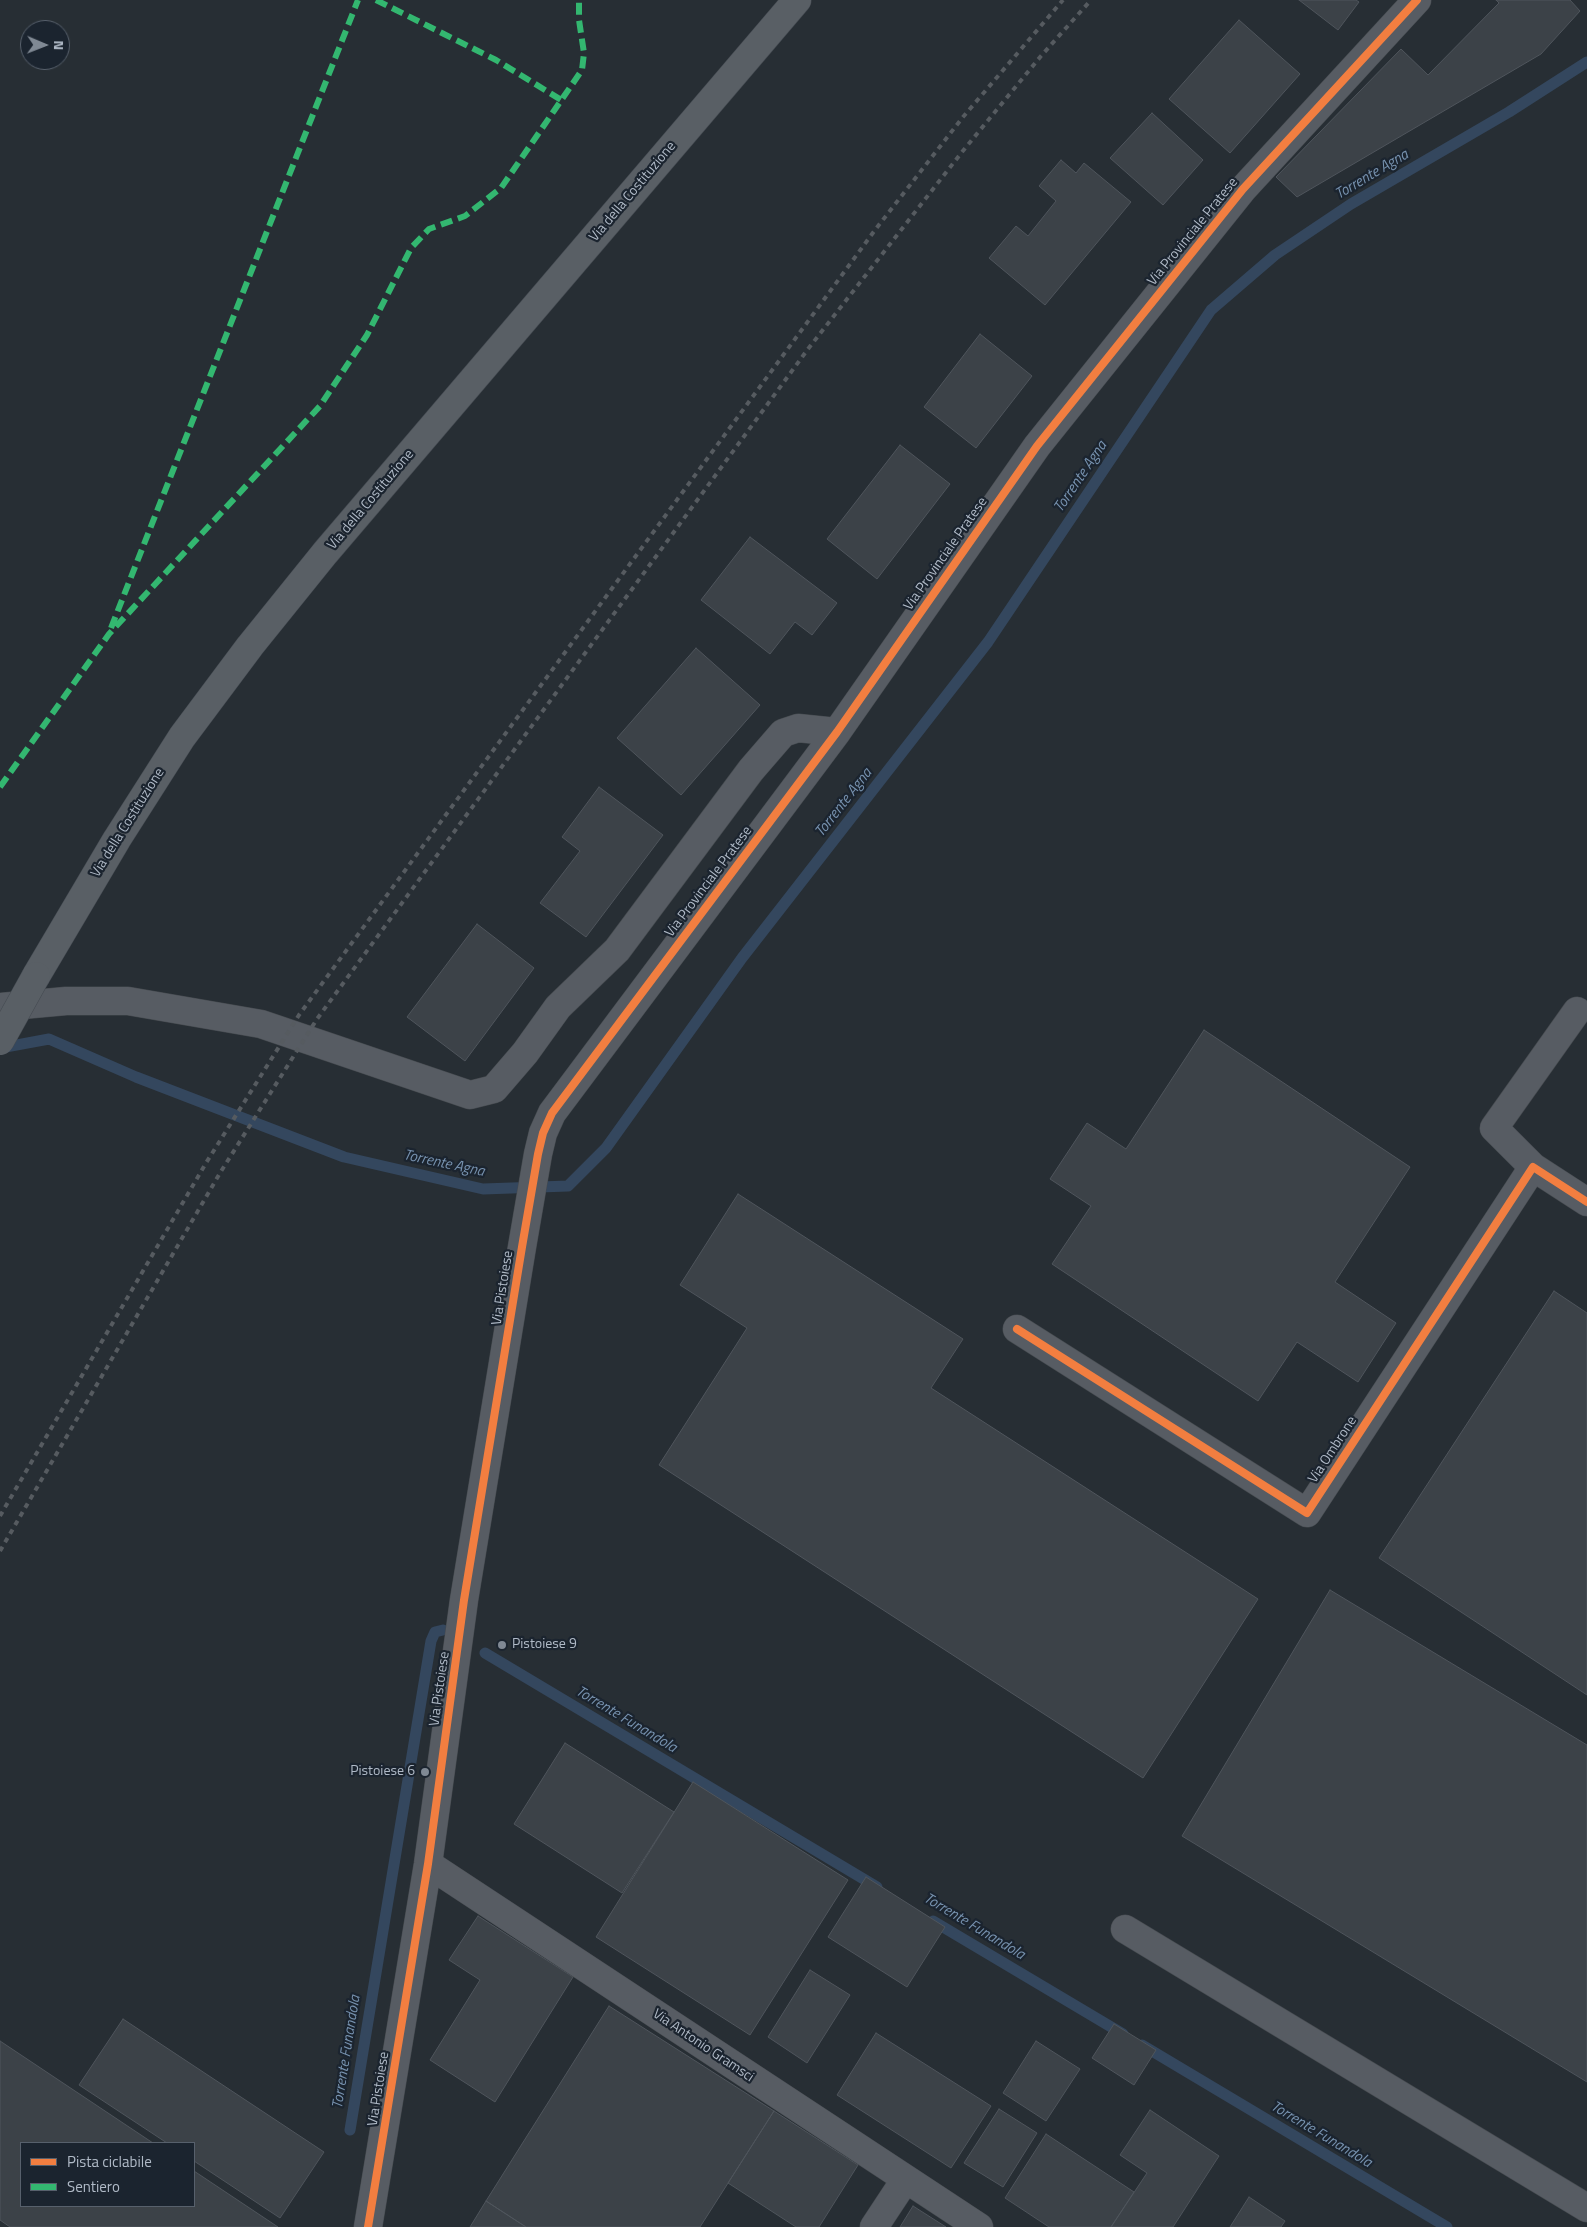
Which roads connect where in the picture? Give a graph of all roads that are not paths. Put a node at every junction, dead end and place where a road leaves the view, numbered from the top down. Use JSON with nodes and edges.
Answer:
{"nodes":[{"id":1,"x":797,"y":0,"type":"edge"},
{"id":2,"x":1417,"y":0,"type":"edge"},
{"id":3,"x":837,"y":732,"type":"junction"},
{"id":4,"x":0,"y":1007,"type":"edge"},
{"id":5,"x":1577,"y":1011,"type":"dead end"},
{"id":6,"x":0,"y":1041,"type":"edge"},
{"id":7,"x":538,"y":1154,"type":"joint"},
{"id":8,"x":1533,"y":1167,"type":"junction"},
{"id":9,"x":1587,"y":1202,"type":"edge"},
{"id":10,"x":1017,"y":1329,"type":"dead end"},
{"id":11,"x":428,"y":1864,"type":"junction"},
{"id":12,"x":1125,"y":1929,"type":"dead end"},
{"id":13,"x":905,"y":2180,"type":"junction"},
{"id":14,"x":1587,"y":2208,"type":"edge"},
{"id":15,"x":368,"y":2227,"type":"edge"},
{"id":16,"x":874,"y":2227,"type":"edge"},
{"id":17,"x":979,"y":2227,"type":"edge"}],
"edges":[{"from":1,"to":6,"type":"main road","name":"Via della Costituzione","bridge":true},
{"from":2,"to":3,"type":"street","name":"Via Provinciale Pratese"},
{"from":3,"to":4,"type":"street"},
{"from":3,"to":7,"type":"street","name":"Via Provinciale Pratese"},
{"from":5,"to":8,"type":"street"},
{"from":7,"to":11,"type":"street","name":"Via Pistoiese"},
{"from":8,"to":9,"type":"street"},
{"from":8,"to":10,"type":"street","name":"Via Ombrone"},
{"from":11,"to":13,"type":"street","name":"Via Antonio Gramsci"},
{"from":11,"to":15,"type":"street","name":"Via Pistoiese"},
{"from":12,"to":14,"type":"street"},
{"from":13,"to":16,"type":"street"},
{"from":13,"to":17,"type":"street","name":"Via Antonio Gramsci"}]}
